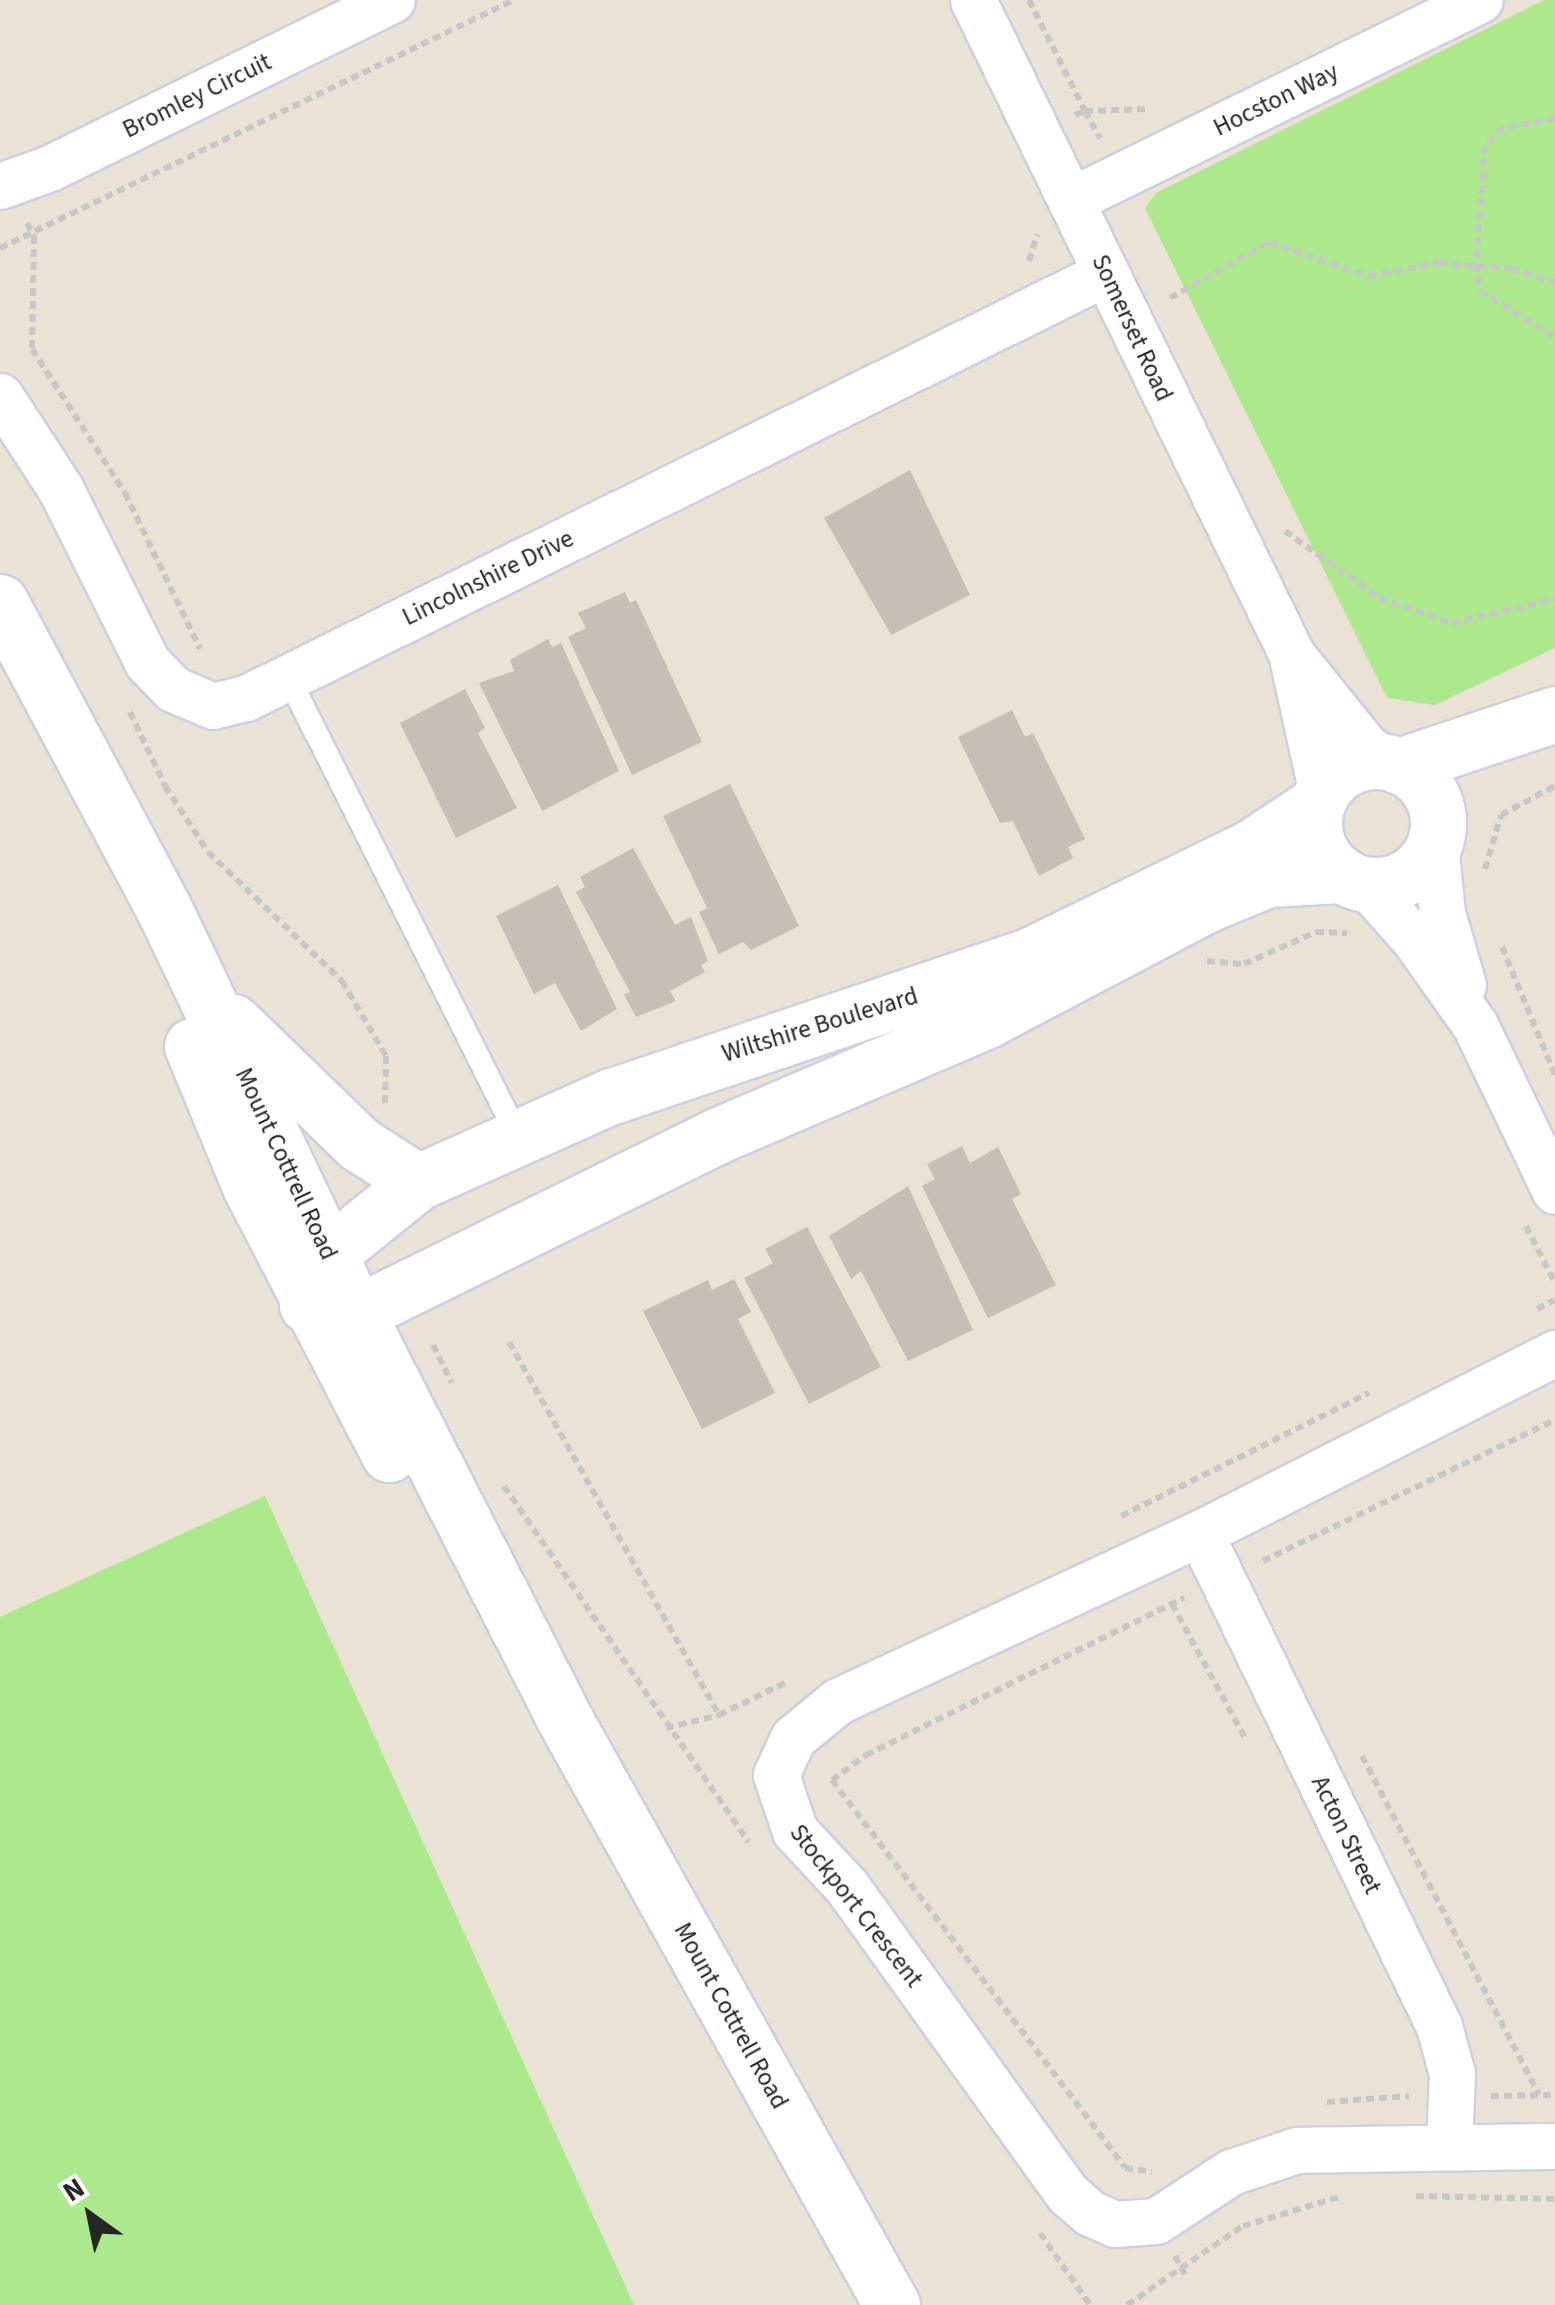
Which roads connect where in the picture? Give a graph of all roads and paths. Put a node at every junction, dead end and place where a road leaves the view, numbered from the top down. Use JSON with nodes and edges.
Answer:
{"nodes":[{"id":1,"x":392,"y":0,"type":"edge"},
{"id":2,"x":514,"y":0,"type":"edge"},
{"id":3,"x":973,"y":0,"type":"edge"},
{"id":4,"x":1029,"y":0,"type":"edge"},
{"id":5,"x":1480,"y":0,"type":"edge"},
{"id":6,"x":1162,"y":103,"type":"dead end"},
{"id":7,"x":1555,"y":119,"type":"edge"},
{"id":8,"x":2,"y":186,"type":"edge"},
{"id":9,"x":1050,"y":207,"type":"junction"},
{"id":10,"x":34,"y":236,"type":"junction"},
{"id":11,"x":0,"y":248,"type":"edge"},
{"id":12,"x":1476,"y":264,"type":"junction"},
{"id":13,"x":1027,"y":266,"type":"dead end"},
{"id":14,"x":1106,"y":273,"type":"junction"},
{"id":15,"x":1555,"y":282,"type":"edge"},
{"id":16,"x":1170,"y":298,"type":"dead end"},
{"id":17,"x":1555,"y":337,"type":"edge"},
{"id":18,"x":0,"y":396,"type":"edge"},
{"id":19,"x":1285,"y":531,"type":"dead end"},
{"id":20,"x":1555,"y":599,"type":"edge"},
{"id":21,"x":0,"y":602,"type":"edge"},
{"id":22,"x":0,"y":626,"type":"edge"},
{"id":23,"x":1292,"y":655,"type":"junction"},
{"id":24,"x":288,"y":676,"type":"junction"},
{"id":25,"x":124,"y":701,"type":"dead end"},
{"id":26,"x":227,"y":702,"type":"junction"},
{"id":27,"x":1555,"y":714,"type":"edge"},
{"id":28,"x":1555,"y":722,"type":"edge"},
{"id":29,"x":1394,"y":764,"type":"junction"},
{"id":30,"x":1555,"y":786,"type":"edge"},
{"id":31,"x":1319,"y":799,"type":"junction"},
{"id":32,"x":1436,"y":836,"type":"junction"},
{"id":33,"x":1488,"y":853,"type":"dead end"},
{"id":34,"x":1353,"y":880,"type":"junction"},
{"id":35,"x":1497,"y":933,"type":"dead end"},
{"id":36,"x":206,"y":996,"type":"junction"},
{"id":37,"x":1475,"y":1025,"type":"junction"},
{"id":38,"x":1555,"y":1075,"type":"edge"},
{"id":39,"x":518,"y":1136,"type":"junction"},
{"id":40,"x":359,"y":1144,"type":"junction"},
{"id":41,"x":418,"y":1182,"type":"junction"},
{"id":42,"x":1555,"y":1191,"type":"edge"},
{"id":43,"x":329,"y":1254,"type":"junction"},
{"id":44,"x":406,"y":1287,"type":"junction"},
{"id":45,"x":1555,"y":1300,"type":"edge"},
{"id":46,"x":332,"y":1308,"type":"junction"},
{"id":47,"x":1520,"y":1318,"type":"dead end"},
{"id":48,"x":509,"y":1342,"type":"dead end"},
{"id":49,"x":1555,"y":1353,"type":"edge"},
{"id":50,"x":448,"y":1372,"type":"dead end"},
{"id":51,"x":1383,"y":1386,"type":"dead end"},
{"id":52,"x":1555,"y":1420,"type":"edge"},
{"id":53,"x":1106,"y":1524,"type":"dead end"},
{"id":54,"x":1200,"y":1532,"type":"junction"},
{"id":55,"x":1263,"y":1561,"type":"junction"},
{"id":56,"x":1272,"y":1578,"type":"dead end"},
{"id":57,"x":1223,"y":1580,"type":"junction"},
{"id":58,"x":790,"y":1680,"type":"dead end"},
{"id":59,"x":719,"y":1716,"type":"junction"},
{"id":60,"x":666,"y":1728,"type":"dead end"},
{"id":61,"x":1360,"y":1752,"type":"dead end"},
{"id":62,"x":832,"y":1780,"type":"junction"},
{"id":63,"x":781,"y":1802,"type":"junction"},
{"id":64,"x":1451,"y":2096,"type":"junction"},
{"id":65,"x":1540,"y":2096,"type":"junction"},
{"id":66,"x":1555,"y":2096,"type":"edge"},
{"id":67,"x":1313,"y":2103,"type":"dead end"},
{"id":68,"x":1449,"y":2146,"type":"junction"},
{"id":69,"x":1555,"y":2146,"type":"edge"},
{"id":70,"x":1158,"y":2173,"type":"dead end"},
{"id":71,"x":1351,"y":2194,"type":"dead end"},
{"id":72,"x":1404,"y":2196,"type":"dead end"},
{"id":73,"x":1555,"y":2198,"type":"edge"},
{"id":74,"x":1182,"y":2268,"type":"junction"},
{"id":75,"x":1188,"y":2279,"type":"dead end"},
{"id":76,"x":892,"y":2305,"type":"edge"},
{"id":77,"x":1127,"y":2305,"type":"edge"}],
"edges":[{"from":1,"to":8,"type":"street","name":"Bromley Circuit"},
{"from":2,"to":10,"type":"path"},
{"from":3,"to":9,"type":"street","name":"Somerset Road"},
{"from":4,"to":6,"type":"path"},
{"from":5,"to":9,"type":"street","name":"Hocston Way"},
{"from":7,"to":12,"type":"path"},
{"from":8,"to":10,"type":"path"},
{"from":9,"to":13,"type":"path"},
{"from":9,"to":14,"type":"street","name":"Somerset Road"},
{"from":10,"to":11,"type":"path"},
{"from":10,"to":26,"type":"path"},
{"from":12,"to":15,"type":"path"},
{"from":12,"to":16,"type":"path"},
{"from":12,"to":17,"type":"path"},
{"from":14,"to":23,"type":"street","name":"Somerset Road"},
{"from":14,"to":24,"type":"street","name":"Lincolnshire Drive"},
{"from":18,"to":26,"type":"street"},
{"from":19,"to":20,"type":"path"},
{"from":21,"to":36,"type":"street","name":"Mount Cottrell Road"},
{"from":22,"to":46,"type":"street","name":"Mount Cottrell Road"},
{"from":23,"to":29,"type":"street","name":"Somerset Road"},
{"from":23,"to":31,"type":"street","name":"Somerset Road"},
{"from":24,"to":26,"type":"street","name":"Lincolnshire Drive"},
{"from":24,"to":39,"type":"lane"},
{"from":25,"to":40,"type":"path"},
{"from":27,"to":29,"type":"street"},
{"from":28,"to":32,"type":"street"},
{"from":29,"to":31,"type":"street"},
{"from":29,"to":32,"type":"street"},
{"from":30,"to":33,"type":"path"},
{"from":31,"to":34,"type":"street"},
{"from":31,"to":39,"type":"street","name":"Wiltshire Boulevard"},
{"from":32,"to":34,"type":"street"},
{"from":32,"to":37,"type":"street"},
{"from":34,"to":37,"type":"street"},
{"from":34,"to":44,"type":"street","name":"Wiltshire Boulevard"},
{"from":35,"to":38,"type":"path"},
{"from":36,"to":40,"type":"street"},
{"from":36,"to":43,"type":"street","name":"Mount Cottrell Road"},
{"from":37,"to":42,"type":"street"},
{"from":39,"to":41,"type":"street","name":"Wiltshire Boulevard"},
{"from":40,"to":41,"type":"street"},
{"from":41,"to":43,"type":"street","name":"Wiltshire Boulevard"},
{"from":43,"to":46,"type":"street"},
{"from":44,"to":46,"type":"street","name":"Wiltshire Boulevard"},
{"from":44,"to":50,"type":"path"},
{"from":45,"to":47,"type":"path"},
{"from":46,"to":76,"type":"street","name":"Mount Cottrell Road"},
{"from":48,"to":59,"type":"path"},
{"from":49,"to":54,"type":"street","name":"Stockport Crescent"},
{"from":51,"to":53,"type":"path"},
{"from":52,"to":55,"type":"path"},
{"from":54,"to":57,"type":"street","name":"Acton Street"},
{"from":54,"to":63,"type":"street","name":"Stockport Crescent"},
{"from":55,"to":56,"type":"path"},
{"from":55,"to":57,"type":"path"},
{"from":57,"to":62,"type":"path"},
{"from":57,"to":64,"type":"street","name":"Acton Street"},
{"from":58,"to":59,"type":"path"},
{"from":59,"to":60,"type":"path"},
{"from":61,"to":65,"type":"path"},
{"from":62,"to":63,"type":"path"},
{"from":62,"to":70,"type":"path"},
{"from":63,"to":68,"type":"street","name":"Stockport Crescent"},
{"from":64,"to":65,"type":"path"},
{"from":64,"to":67,"type":"path"},
{"from":64,"to":68,"type":"street","name":"Acton Street"},
{"from":65,"to":66,"type":"path"},
{"from":68,"to":69,"type":"street","name":"Stockport Crescent"},
{"from":71,"to":74,"type":"path"},
{"from":72,"to":73,"type":"path"},
{"from":74,"to":75,"type":"path"},
{"from":74,"to":77,"type":"path"}]}
